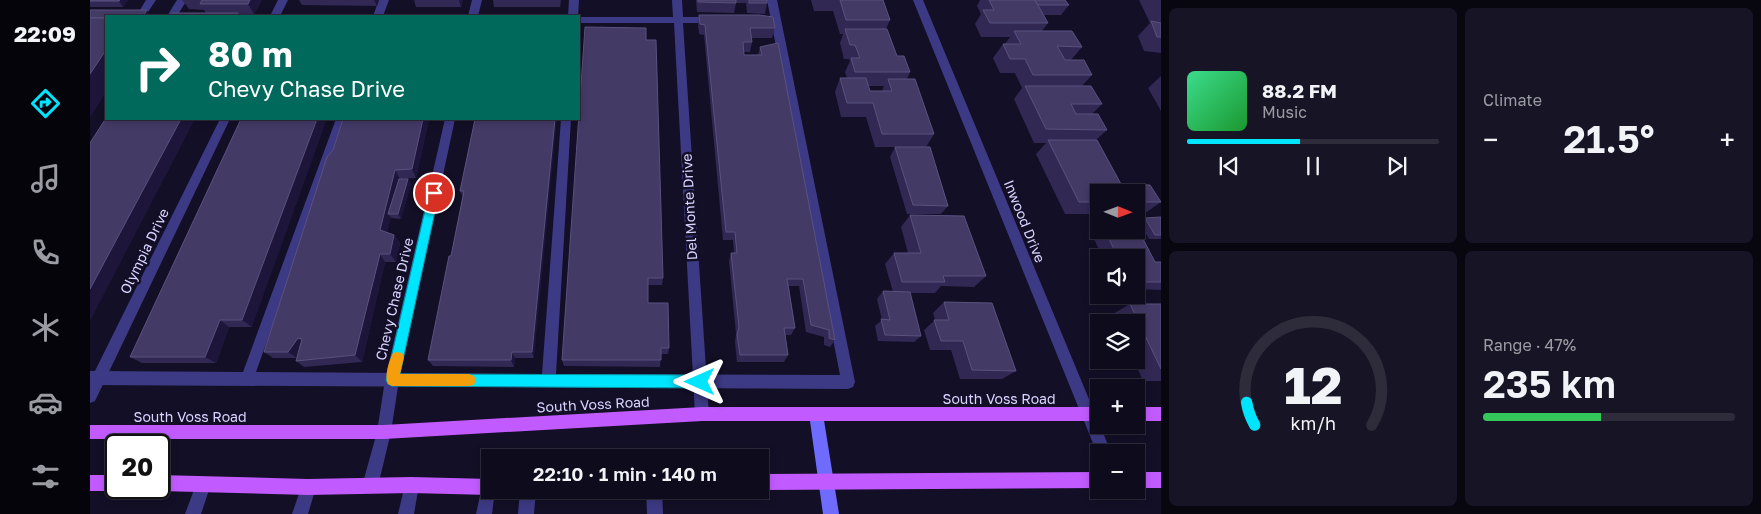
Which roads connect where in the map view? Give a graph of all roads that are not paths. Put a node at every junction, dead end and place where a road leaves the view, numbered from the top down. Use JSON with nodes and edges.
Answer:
{"nodes":[{"id":1,"x":152,"y":0,"type":"edge"},
{"id":2,"x":182,"y":0,"type":"edge"},
{"id":3,"x":283,"y":0,"type":"edge"},
{"id":4,"x":384,"y":0,"type":"edge"},
{"id":5,"x":477,"y":0,"type":"edge"},
{"id":6,"x":574,"y":0,"type":"edge"},
{"id":7,"x":677,"y":0,"type":"edge"},
{"id":8,"x":772,"y":0,"type":"edge"},
{"id":9,"x":918,"y":0,"type":"edge"},
{"id":10,"x":116,"y":13,"type":"edge"},
{"id":11,"x":173,"y":15,"type":"edge"},
{"id":12,"x":276,"y":15,"type":"edge"},
{"id":13,"x":378,"y":15,"type":"edge"},
{"id":14,"x":473,"y":15,"type":"edge"},
{"id":15,"x":574,"y":15,"type":"edge"},
{"id":16,"x":580,"y":20,"type":"edge"},
{"id":17,"x":678,"y":20,"type":"junction"},
{"id":18,"x":727,"y":20,"type":"edge"},
{"id":19,"x":224,"y":120,"type":"edge"},
{"id":20,"x":341,"y":120,"type":"edge"},
{"id":21,"x":450,"y":120,"type":"edge"},
{"id":22,"x":566,"y":120,"type":"edge"},
{"id":23,"x":94,"y":378,"type":"edge"},
{"id":24,"x":247,"y":379,"type":"junction"},
{"id":25,"x":392,"y":380,"type":"junction"},
{"id":26,"x":548,"y":381,"type":"junction"},
{"id":27,"x":700,"y":382,"type":"junction"},
{"id":28,"x":90,"y":396,"type":"edge"},
{"id":29,"x":1090,"y":407,"type":"edge"},
{"id":30,"x":702,"y":414,"type":"junction"},
{"id":31,"x":816,"y":414,"type":"junction"},
{"id":32,"x":1090,"y":414,"type":"edge"},
{"id":33,"x":1145,"y":414,"type":"edge"},
{"id":34,"x":1161,"y":414,"type":"edge"},
{"id":35,"x":90,"y":432,"type":"edge"},
{"id":36,"x":384,"y":432,"type":"junction"},
{"id":37,"x":826,"y":480,"type":"junction"},
{"id":38,"x":1090,"y":480,"type":"edge"},
{"id":39,"x":1145,"y":480,"type":"edge"},
{"id":40,"x":1161,"y":480,"type":"edge"},
{"id":41,"x":769,"y":482,"type":"edge"},
{"id":42,"x":90,"y":483,"type":"edge"},
{"id":43,"x":105,"y":483,"type":"edge"},
{"id":44,"x":170,"y":483,"type":"edge"},
{"id":45,"x":203,"y":484,"type":"junction"},
{"id":46,"x":411,"y":485,"type":"junction"},
{"id":47,"x":370,"y":486,"type":"junction"},
{"id":48,"x":308,"y":487,"type":"junction"},
{"id":49,"x":481,"y":487,"type":"edge"},
{"id":50,"x":487,"y":499,"type":"edge"},
{"id":51,"x":527,"y":499,"type":"edge"},
{"id":52,"x":654,"y":499,"type":"edge"},
{"id":53,"x":193,"y":514,"type":"edge"},
{"id":54,"x":300,"y":514,"type":"edge"},
{"id":55,"x":406,"y":514,"type":"edge"},
{"id":56,"x":484,"y":514,"type":"edge"},
{"id":57,"x":526,"y":514,"type":"edge"},
{"id":58,"x":655,"y":514,"type":"edge"},
{"id":59,"x":831,"y":514,"type":"edge"}],
"edges":[{"from":1,"to":10,"type":"street"},
{"from":2,"to":11,"type":"street"},
{"from":3,"to":12,"type":"street"},
{"from":4,"to":13,"type":"street"},
{"from":5,"to":14,"type":"street"},
{"from":6,"to":15,"type":"street"},
{"from":7,"to":17,"type":"street","name":"Del Monte Drive"},
{"from":8,"to":27,"type":"street"},
{"from":9,"to":29,"type":"street","name":"Inwood Drive"},
{"from":16,"to":17,"type":"street"},
{"from":17,"to":18,"type":"street"},
{"from":17,"to":27,"type":"street","name":"Del Monte Drive"},
{"from":19,"to":23,"type":"street","name":"Olympia Drive"},
{"from":20,"to":24,"type":"street"},
{"from":21,"to":25,"type":"street","name":"Chevy Chase Drive"},
{"from":22,"to":26,"type":"street"},
{"from":23,"to":24,"type":"street"},
{"from":23,"to":28,"type":"street","name":"Olympia Drive"},
{"from":24,"to":25,"type":"street"},
{"from":25,"to":26,"type":"street"},
{"from":25,"to":36,"type":"street","name":"Chevy Chase Drive"},
{"from":26,"to":27,"type":"street"},
{"from":27,"to":30,"type":"street","name":"Del Monte Drive"},
{"from":30,"to":31,"type":"main road","name":"South Voss Road"},
{"from":30,"to":36,"type":"main road","name":"South Voss Road"},
{"from":31,"to":32,"type":"main road","name":"South Voss Road"},
{"from":31,"to":37,"type":"street"},
{"from":33,"to":34,"type":"main road"},
{"from":35,"to":36,"type":"main road","name":"South Voss Road"},
{"from":36,"to":47,"type":"street","name":"Chevy Chase Drive"},
{"from":37,"to":38,"type":"main road"},
{"from":37,"to":41,"type":"main road"},
{"from":37,"to":59,"type":"street"},
{"from":39,"to":40,"type":"main road"},
{"from":42,"to":43,"type":"main road"},
{"from":44,"to":45,"type":"main road"},
{"from":45,"to":48,"type":"main road"},
{"from":45,"to":53,"type":"street"},
{"from":46,"to":47,"type":"main road"},
{"from":46,"to":49,"type":"main road"},
{"from":46,"to":55,"type":"street"},
{"from":47,"to":48,"type":"main road"},
{"from":48,"to":54,"type":"street"},
{"from":50,"to":56,"type":"street"},
{"from":51,"to":57,"type":"street"},
{"from":52,"to":58,"type":"street"}]}
